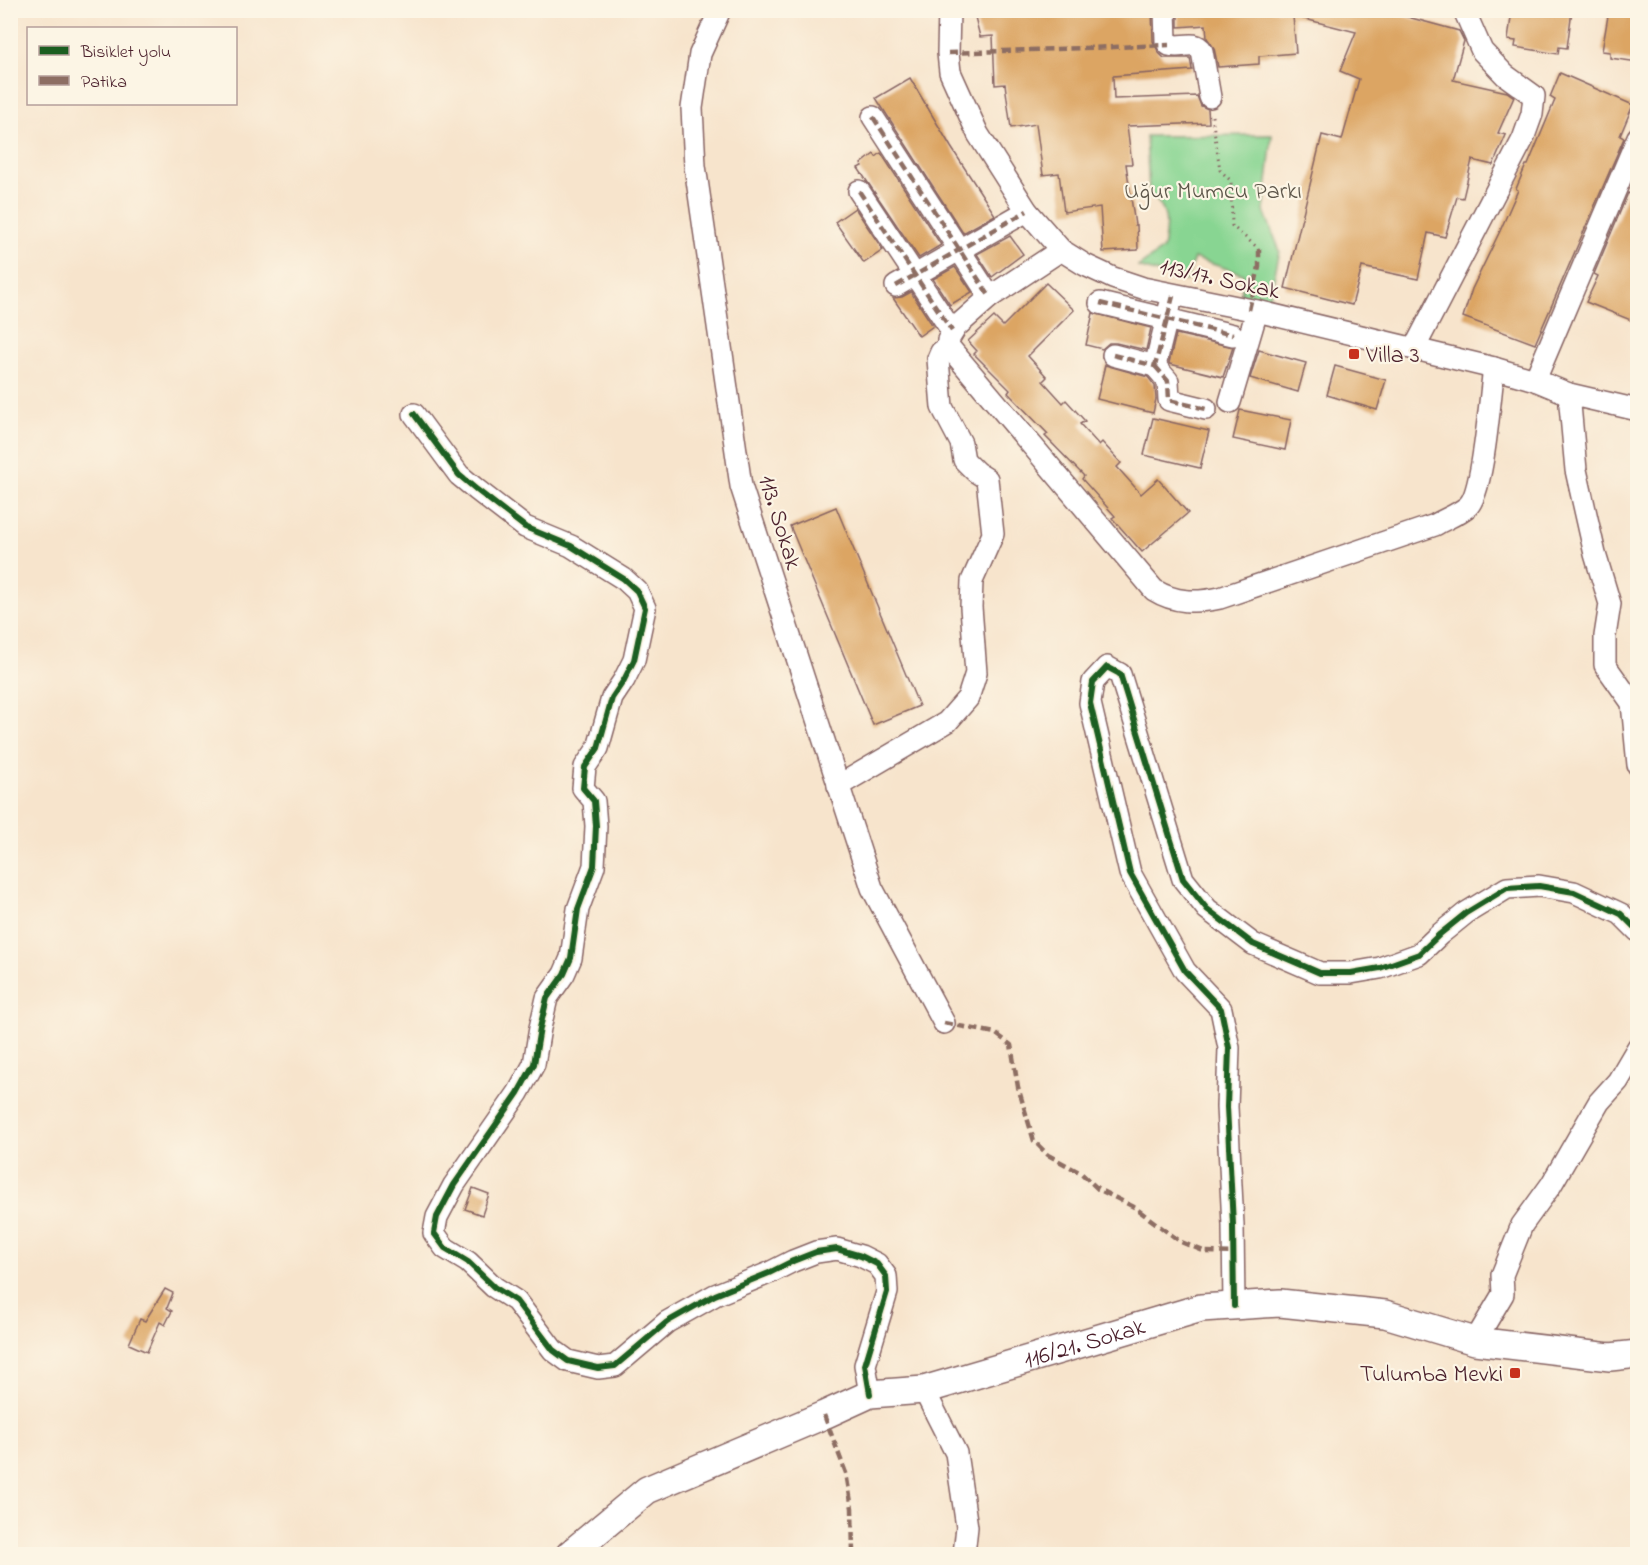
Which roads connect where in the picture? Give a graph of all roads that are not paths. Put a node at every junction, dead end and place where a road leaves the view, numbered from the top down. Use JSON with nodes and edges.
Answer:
{"nodes":[{"id":1,"x":720,"y":10,"type":"edge"},
{"id":2,"x":949,"y":10,"type":"edge"},
{"id":3,"x":1165,"y":10,"type":"edge"},
{"id":4,"x":1464,"y":10,"type":"edge"},
{"id":5,"x":1210,"y":97,"type":"road end"},
{"id":6,"x":873,"y":117,"type":"dead end"},
{"id":7,"x":1638,"y":137,"type":"edge"},
{"id":8,"x":859,"y":191,"type":"dead end"},
{"id":9,"x":1027,"y":211,"type":"junction"},
{"id":10,"x":959,"y":250,"type":"junction"},
{"id":11,"x":1061,"y":250,"type":"junction"},
{"id":12,"x":905,"y":280,"type":"junction"},
{"id":13,"x":1173,"y":296,"type":"junction"},
{"id":14,"x":990,"y":297,"type":"junction"},
{"id":15,"x":1100,"y":303,"type":"dead end"},
{"id":16,"x":1257,"y":311,"type":"junction"},
{"id":17,"x":1166,"y":319,"type":"junction"},
{"id":18,"x":1233,"y":335,"type":"dead end"},
{"id":19,"x":950,"y":339,"type":"junction"},
{"id":20,"x":1414,"y":349,"type":"junction"},
{"id":21,"x":1113,"y":356,"type":"dead end"},
{"id":22,"x":1155,"y":366,"type":"junction"},
{"id":23,"x":1494,"y":368,"type":"junction"},
{"id":24,"x":1535,"y":380,"type":"junction"},
{"id":25,"x":1569,"y":394,"type":"junction"},
{"id":26,"x":1230,"y":402,"type":"dead end"},
{"id":27,"x":1206,"y":409,"type":"dead end"},
{"id":28,"x":1638,"y":410,"type":"edge"},
{"id":29,"x":414,"y":414,"type":"dead end"},
{"id":30,"x":1638,"y":765,"type":"edge"},
{"id":31,"x":838,"y":786,"type":"junction"},
{"id":32,"x":1638,"y":931,"type":"edge"},
{"id":33,"x":944,"y":1023,"type":"dead end"},
{"id":34,"x":1638,"y":1047,"type":"edge"},
{"id":35,"x":1234,"y":1306,"type":"junction"},
{"id":36,"x":1475,"y":1341,"type":"junction"},
{"id":37,"x":1638,"y":1354,"type":"edge"},
{"id":38,"x":924,"y":1390,"type":"junction"},
{"id":39,"x":870,"y":1394,"type":"junction"},
{"id":40,"x":570,"y":1554,"type":"edge"},
{"id":41,"x":964,"y":1554,"type":"edge"}],
"edges":[{"from":1,"to":31,"type":"street","name":"113. Sokak"},
{"from":2,"to":9,"type":"street","name":"113/17. Sokak"},
{"from":3,"to":5,"type":"street"},
{"from":4,"to":20,"type":"street"},
{"from":6,"to":10,"type":"street"},
{"from":7,"to":24,"type":"street"},
{"from":8,"to":12,"type":"street"},
{"from":9,"to":10,"type":"street"},
{"from":9,"to":11,"type":"street","name":"113/17. Sokak"},
{"from":10,"to":12,"type":"street"},
{"from":10,"to":14,"type":"street"},
{"from":11,"to":13,"type":"street","name":"113/17. Sokak"},
{"from":11,"to":14,"type":"street"},
{"from":12,"to":19,"type":"street"},
{"from":13,"to":16,"type":"street","name":"113/17. Sokak"},
{"from":13,"to":17,"type":"street"},
{"from":14,"to":19,"type":"street"},
{"from":15,"to":17,"type":"street"},
{"from":16,"to":20,"type":"street","name":"113/17. Sokak"},
{"from":16,"to":26,"type":"street"},
{"from":17,"to":18,"type":"street"},
{"from":17,"to":22,"type":"street"},
{"from":19,"to":23,"type":"street"},
{"from":19,"to":31,"type":"street"},
{"from":20,"to":23,"type":"street","name":"113/17. Sokak"},
{"from":21,"to":22,"type":"street"},
{"from":22,"to":27,"type":"street"},
{"from":23,"to":24,"type":"street","name":"113/17. Sokak"},
{"from":24,"to":25,"type":"street","name":"113/17. Sokak"},
{"from":25,"to":28,"type":"street","name":"113/17. Sokak"},
{"from":25,"to":30,"type":"street"},
{"from":29,"to":39,"type":"street"},
{"from":31,"to":33,"type":"street","name":"113. Sokak"},
{"from":32,"to":35,"type":"street"},
{"from":34,"to":36,"type":"street"},
{"from":35,"to":36,"type":"street","name":"116/21. Sokak"},
{"from":35,"to":38,"type":"street","name":"116/21. Sokak"},
{"from":36,"to":37,"type":"street","name":"116/21. Sokak"},
{"from":38,"to":39,"type":"street","name":"116/21. Sokak"},
{"from":38,"to":41,"type":"street"},
{"from":39,"to":40,"type":"street","name":"116/21. Sokak"}]}
